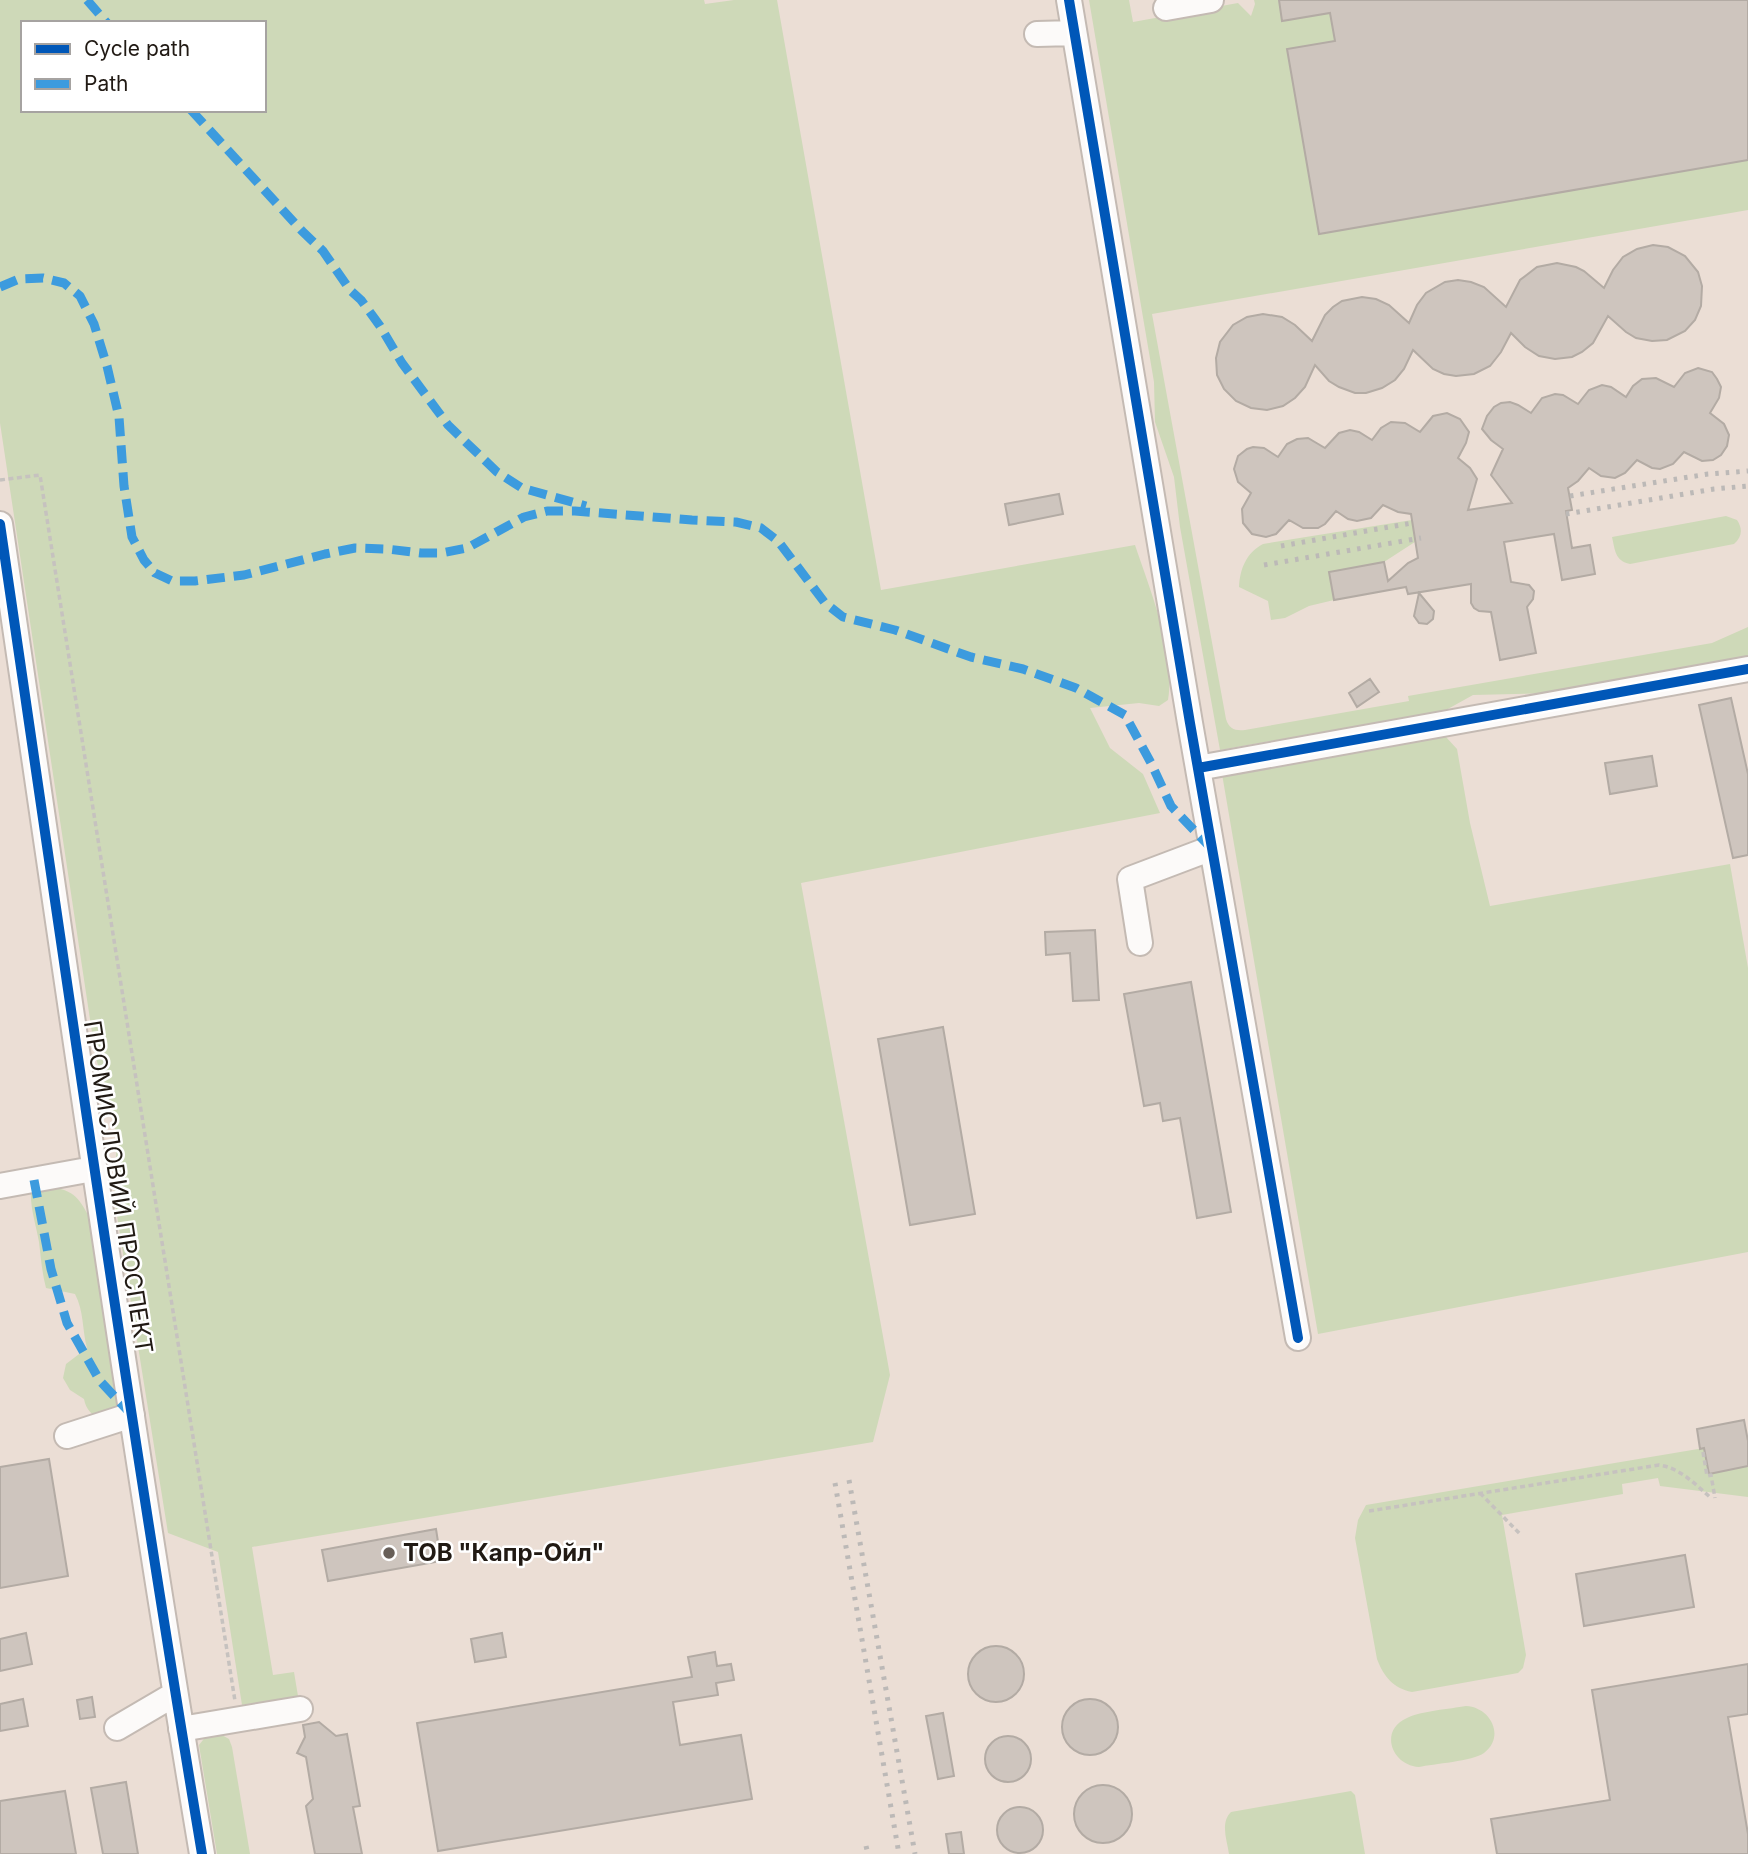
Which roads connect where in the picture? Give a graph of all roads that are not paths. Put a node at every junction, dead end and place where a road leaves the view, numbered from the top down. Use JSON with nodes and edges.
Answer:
{"nodes":[{"id":1,"x":1069,"y":0,"type":"edge"},
{"id":2,"x":1211,"y":0,"type":"edge"},
{"id":3,"x":1166,"y":8,"type":"dead end"},
{"id":4,"x":1074,"y":33,"type":"junction"},
{"id":5,"x":1037,"y":34,"type":"dead end"},
{"id":6,"x":1,"y":539,"type":"edge"},
{"id":7,"x":1748,"y":669,"type":"edge"},
{"id":8,"x":1198,"y":768,"type":"junction"},
{"id":9,"x":1212,"y":848,"type":"junction"},
{"id":10,"x":1140,"y":943,"type":"dead end"},
{"id":11,"x":93,"y":1168,"type":"junction"},
{"id":12,"x":0,"y":1185,"type":"edge"},
{"id":13,"x":1298,"y":1338,"type":"dead end"},
{"id":14,"x":132,"y":1415,"type":"junction"},
{"id":15,"x":67,"y":1436,"type":"dead end"},
{"id":16,"x":175,"y":1694,"type":"junction"},
{"id":17,"x":300,"y":1709,"type":"dead end"},
{"id":18,"x":117,"y":1728,"type":"dead end"},
{"id":19,"x":181,"y":1729,"type":"junction"},
{"id":20,"x":202,"y":1854,"type":"edge"}],
"edges":[{"from":1,"to":4,"type":"street"},
{"from":2,"to":3,"type":"street"},
{"from":4,"to":5,"type":"street"},
{"from":4,"to":8,"type":"street"},
{"from":6,"to":11,"type":"street","name":"ПРОМИСЛОВИЙ ПРОСПЕКТ"},
{"from":7,"to":8,"type":"street"},
{"from":8,"to":9,"type":"street"},
{"from":9,"to":10,"type":"street"},
{"from":9,"to":13,"type":"street"},
{"from":11,"to":12,"type":"street"},
{"from":11,"to":14,"type":"street","name":"ПРОМИСЛОВИЙ ПРОСПЕКТ"},
{"from":14,"to":15,"type":"street"},
{"from":14,"to":16,"type":"street","name":"ПРОМИСЛОВИЙ ПРОСПЕКТ"},
{"from":16,"to":18,"type":"street"},
{"from":16,"to":19,"type":"street","name":"ПРОМИСЛОВИЙ ПРОСПЕКТ"},
{"from":17,"to":19,"type":"street"},
{"from":19,"to":20,"type":"street","name":"ПРОМИСЛОВИЙ ПРОСПЕКТ"}]}
